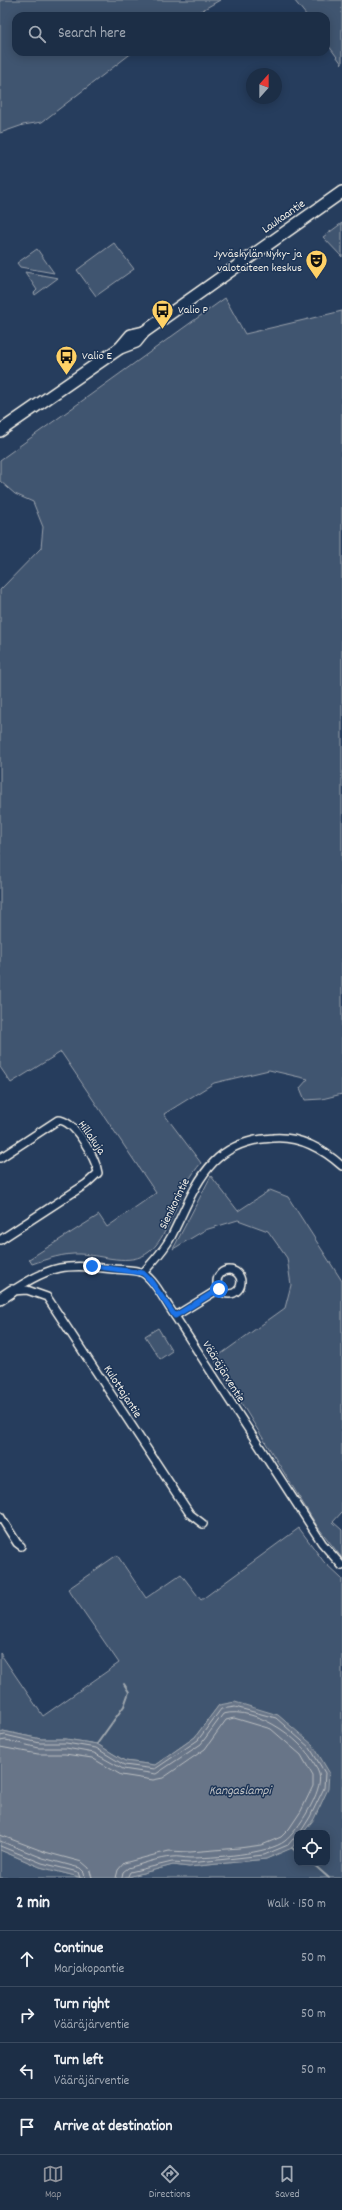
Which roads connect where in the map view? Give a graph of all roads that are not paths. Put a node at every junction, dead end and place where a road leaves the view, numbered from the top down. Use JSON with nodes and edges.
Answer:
{"nodes":[{"id":1,"x":342,"y":192,"type":"edge"},
{"id":2,"x":0,"y":431,"type":"edge"},
{"id":3,"x":0,"y":1158,"type":"edge"},
{"id":4,"x":342,"y":1166,"type":"edge"},
{"id":5,"x":0,"y":1240,"type":"edge"},
{"id":6,"x":143,"y":1273,"type":"junction"},
{"id":7,"x":219,"y":1289,"type":"dead end"},
{"id":8,"x":12,"y":1291,"type":"junction"},
{"id":9,"x":0,"y":1299,"type":"edge"},
{"id":10,"x":175,"y":1316,"type":"junction"},
{"id":11,"x":0,"y":1516,"type":"edge"},
{"id":12,"x":203,"y":1524,"type":"dead end"},
{"id":13,"x":21,"y":1546,"type":"dead end"},
{"id":14,"x":342,"y":1566,"type":"edge"}],
"edges":[{"from":1,"to":2,"type":"main road","name":"Laukaantie"},
{"from":3,"to":5,"type":"street","name":"Hillakuja"},
{"from":4,"to":6,"type":"street","name":"Sienikorintie"},
{"from":6,"to":8,"type":"street"},
{"from":6,"to":10,"type":"street","name":"Vääräjärventie"},
{"from":7,"to":10,"type":"street"},
{"from":8,"to":9,"type":"main road"},
{"from":8,"to":12,"type":"street","name":"Kulottajantie"},
{"from":10,"to":14,"type":"street","name":"Vääräjärventie"},
{"from":11,"to":13,"type":"street"}]}
